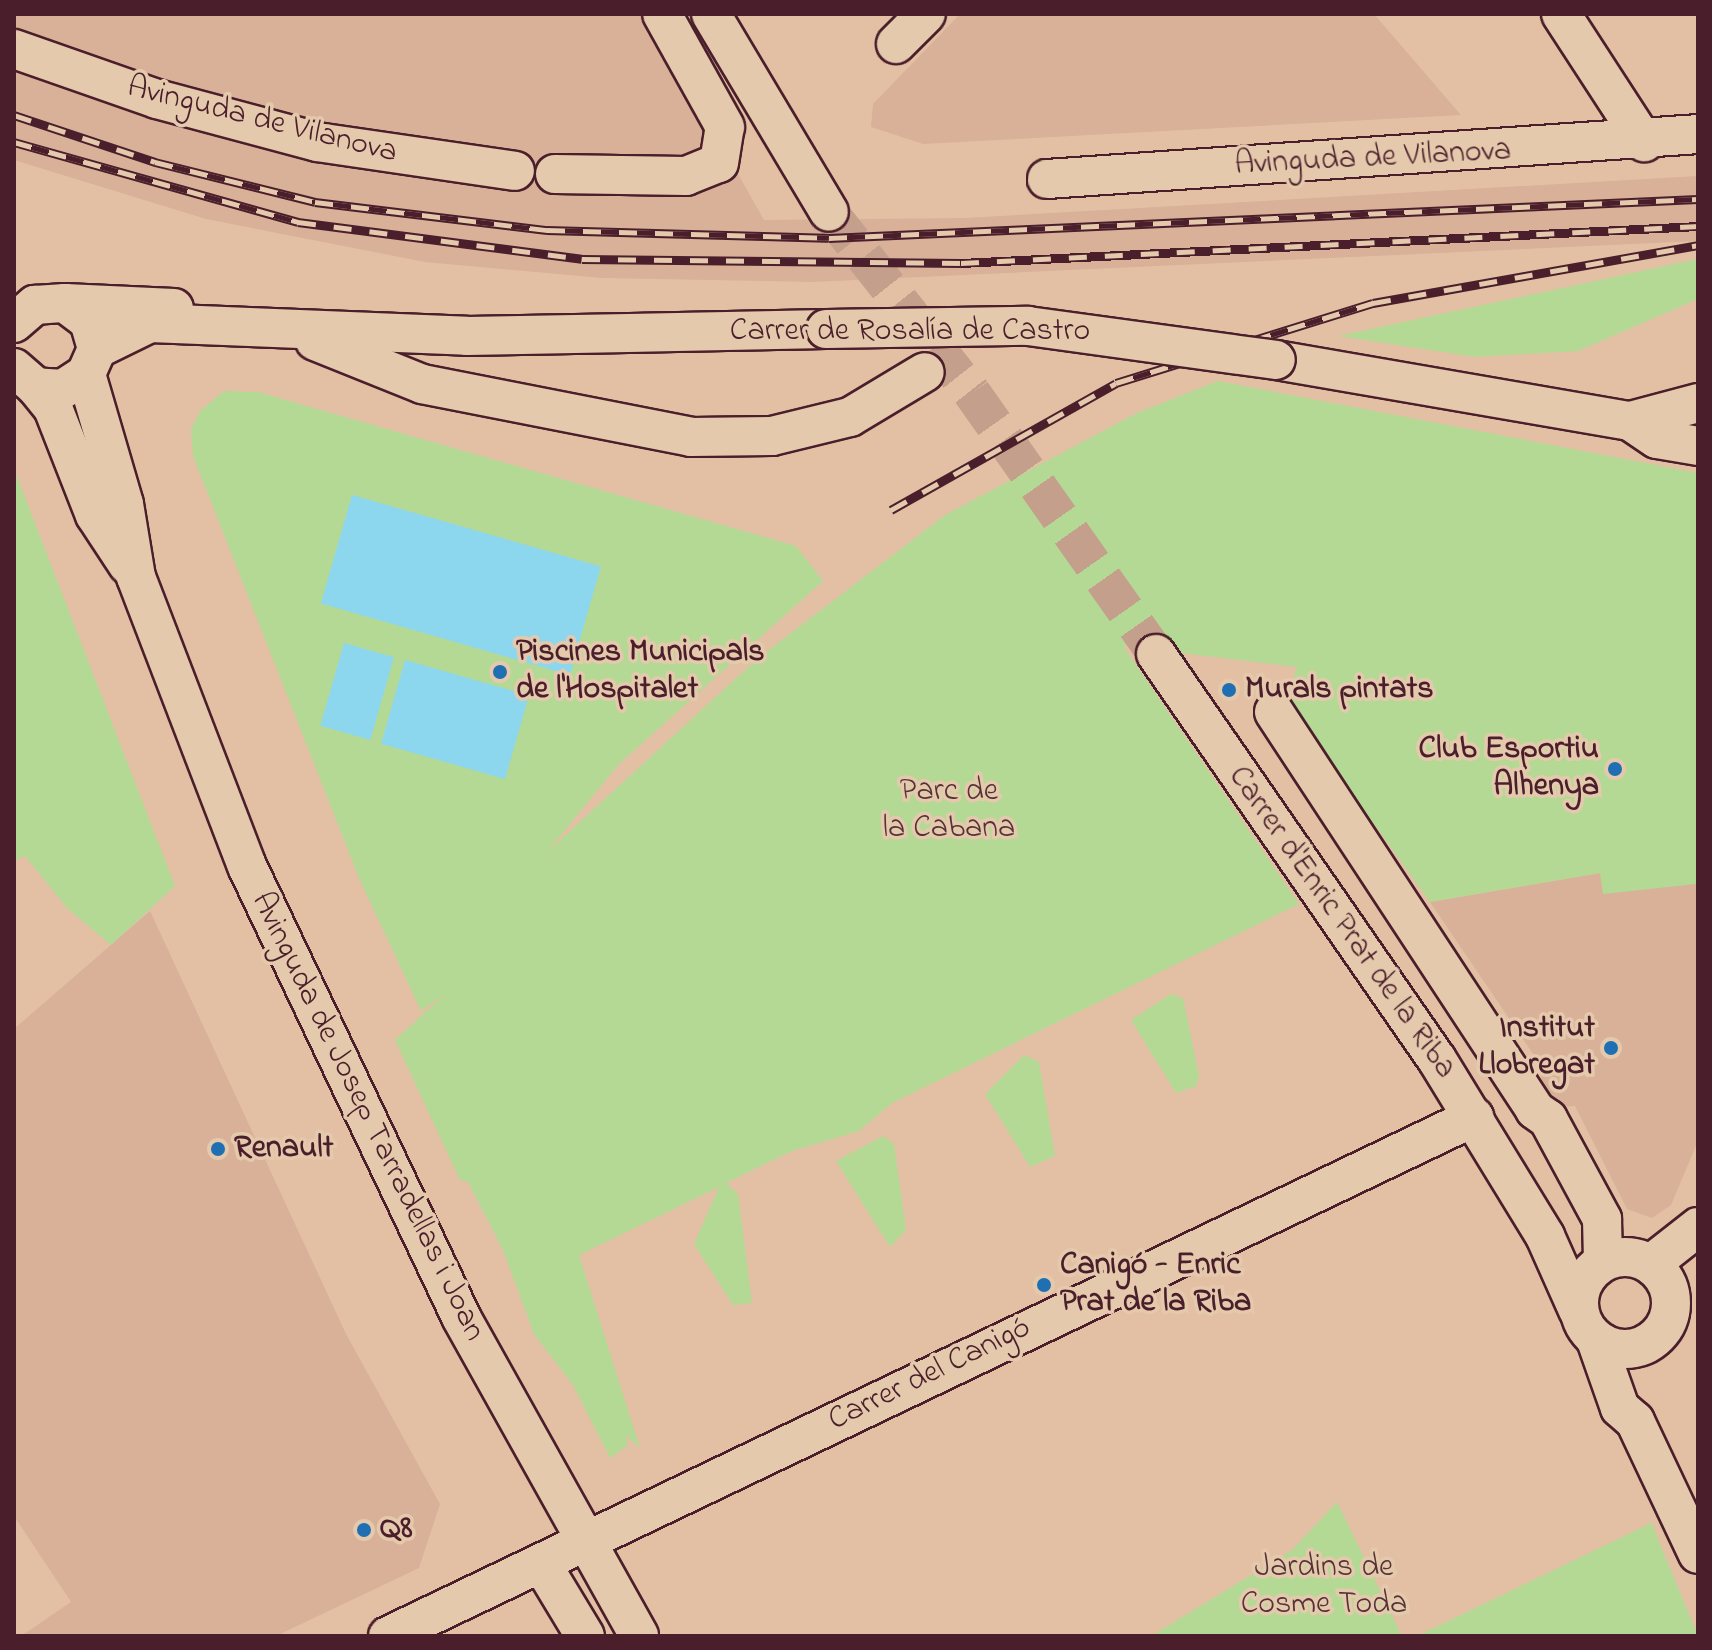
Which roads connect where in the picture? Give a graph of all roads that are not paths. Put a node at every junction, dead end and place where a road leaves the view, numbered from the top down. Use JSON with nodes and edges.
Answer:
{"nodes":[{"id":1,"x":662,"y":14,"type":"edge"},
{"id":2,"x":711,"y":14,"type":"edge"},
{"id":3,"x":926,"y":14,"type":"edge"},
{"id":4,"x":1561,"y":14,"type":"edge"},
{"id":5,"x":896,"y":44,"type":"dead end"},
{"id":6,"x":14,"y":49,"type":"edge"},
{"id":7,"x":1698,"y":134,"type":"edge"},
{"id":8,"x":1644,"y":142,"type":"junction"},
{"id":9,"x":515,"y":171,"type":"dead end"},
{"id":10,"x":555,"y":174,"type":"dead end"},
{"id":11,"x":1047,"y":179,"type":"dead end"},
{"id":12,"x":829,"y":212,"type":"tunnel mouth"},
{"id":13,"x":32,"y":306,"type":"edge"},
{"id":14,"x":219,"y":321,"type":"junction"},
{"id":15,"x":279,"y":326,"type":"junction"},
{"id":16,"x":92,"y":361,"type":"junction"},
{"id":17,"x":925,"y":372,"type":"dead end"},
{"id":18,"x":25,"y":378,"type":"edge"},
{"id":19,"x":1698,"y":403,"type":"edge"},
{"id":20,"x":1630,"y":421,"type":"junction"},
{"id":21,"x":1698,"y":446,"type":"edge"},
{"id":22,"x":136,"y":577,"type":"junction"},
{"id":23,"x":1156,"y":654,"type":"tunnel mouth"},
{"id":24,"x":1274,"y":712,"type":"dead end"},
{"id":25,"x":1474,"y":1117,"type":"junction"},
{"id":26,"x":1698,"y":1227,"type":"edge"},
{"id":27,"x":1545,"y":1236,"type":"junction"},
{"id":28,"x":1698,"y":1252,"type":"edge"},
{"id":29,"x":1599,"y":1264,"type":"junction"},
{"id":30,"x":1660,"y":1277,"type":"junction"},
{"id":31,"x":1587,"y":1325,"type":"junction"},
{"id":32,"x":1652,"y":1341,"type":"junction"},
{"id":33,"x":1635,"y":1421,"type":"junction"},
{"id":34,"x":584,"y":1543,"type":"junction"},
{"id":35,"x":1698,"y":1554,"type":"edge"},
{"id":36,"x":541,"y":1563,"type":"junction"},
{"id":37,"x":388,"y":1636,"type":"edge"},
{"id":38,"x":585,"y":1636,"type":"edge"},
{"id":39,"x":639,"y":1636,"type":"edge"}],
"edges":[{"from":1,"to":10,"type":"street"},
{"from":2,"to":12,"type":"street"},
{"from":3,"to":5,"type":"street"},
{"from":4,"to":8,"type":"street"},
{"from":6,"to":9,"type":"street","name":"Avinguda de Vilanova"},
{"from":7,"to":8,"type":"street","name":"Avinguda de Vilanova"},
{"from":8,"to":11,"type":"street","name":"Avinguda de Vilanova"},
{"from":13,"to":14,"type":"street","name":"Carrer de Rosalía de Castro"},
{"from":13,"to":16,"type":"street","name":"Avinguda de Josep Tarradellas i Joan"},
{"from":14,"to":15,"type":"street","name":"Carrer de Rosalía de Castro"},
{"from":14,"to":16,"type":"street","name":"Carrer de Rosalía de Castro"},
{"from":15,"to":17,"type":"street","name":"Carrer de Rosalía de Castro"},
{"from":15,"to":20,"type":"street","name":"Carrer de Rosalía de Castro","bridge":true},
{"from":16,"to":18,"type":"street","name":"Carrer de Rosalía de Castro"},
{"from":16,"to":22,"type":"street","name":"Avinguda de Josep Tarradellas i Joan"},
{"from":18,"to":22,"type":"street","name":"Avinguda de Josep Tarradellas i Joan"},
{"from":19,"to":20,"type":"street","name":"Carrer de Rosalía de Castro"},
{"from":20,"to":21,"type":"street","name":"Carrer de Rosalía de Castro"},
{"from":22,"to":34,"type":"street","name":"Avinguda de Josep Tarradellas i Joan"},
{"from":23,"to":25,"type":"street","name":"Carrer d'Enric Prat de la Riba"},
{"from":24,"to":29,"type":"street","name":"Carrer d'Enric Prat de la Riba"},
{"from":25,"to":27,"type":"street","name":"Carrer d'Enric Prat de la Riba"},
{"from":25,"to":34,"type":"street","name":"Carrer del Canigó"},
{"from":26,"to":30,"type":"street"},
{"from":27,"to":29,"type":"street","name":"Carrer d'Enric Prat de la Riba"},
{"from":27,"to":31,"type":"street","name":"Carrer d'Enric Prat de la Riba"},
{"from":28,"to":30,"type":"street"},
{"from":29,"to":30,"type":"street"},
{"from":29,"to":31,"type":"street"},
{"from":30,"to":32,"type":"street"},
{"from":31,"to":32,"type":"street"},
{"from":31,"to":33,"type":"street","name":"Carrer d'Enric Prat de la Riba"},
{"from":32,"to":33,"type":"street","name":"Carrer d'Enric Prat de la Riba"},
{"from":33,"to":35,"type":"street","name":"Carrer d'Enric Prat de la Riba"},
{"from":34,"to":36,"type":"street","name":"Carrer del Canigó"},
{"from":34,"to":39,"type":"street","name":"Avinguda de Josep Tarradellas i Joan"},
{"from":36,"to":37,"type":"street","name":"Carrer del Canigó"},
{"from":36,"to":38,"type":"street"}]}
